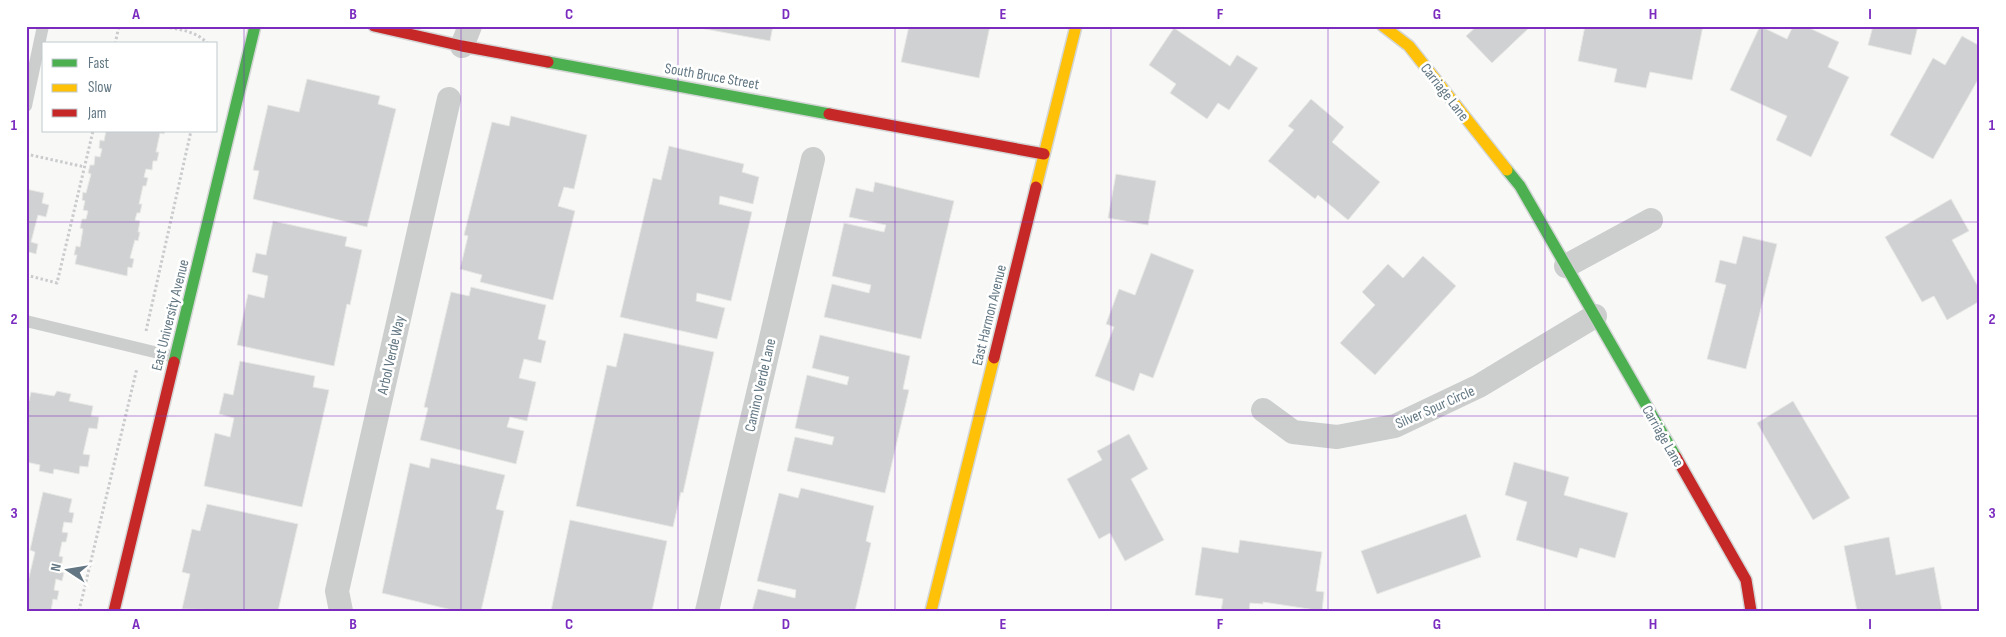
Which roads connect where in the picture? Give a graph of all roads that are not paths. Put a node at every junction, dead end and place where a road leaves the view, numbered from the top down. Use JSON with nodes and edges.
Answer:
{"nodes":[{"id":1,"x":44,"y":26,"type":"edge"},
{"id":2,"x":255,"y":26,"type":"edge"},
{"id":3,"x":374,"y":26,"type":"edge"},
{"id":4,"x":1076,"y":26,"type":"edge"},
{"id":5,"x":1383,"y":26,"type":"edge"},
{"id":6,"x":466,"y":36,"type":"edge"},
{"id":7,"x":449,"y":99,"type":"dead end"},
{"id":8,"x":26,"y":106,"type":"edge"},
{"id":9,"x":1044,"y":154,"type":"junction"},
{"id":10,"x":813,"y":159,"type":"dead end"},
{"id":11,"x":1651,"y":220,"type":"dead end"},
{"id":12,"x":1566,"y":266,"type":"junction"},
{"id":13,"x":1595,"y":316,"type":"junction"},
{"id":14,"x":26,"y":321,"type":"edge"},
{"id":15,"x":175,"y":357,"type":"junction"},
{"id":16,"x":1263,"y":410,"type":"dead end"},
{"id":17,"x":114,"y":611,"type":"edge"},
{"id":18,"x":341,"y":611,"type":"edge"},
{"id":19,"x":707,"y":611,"type":"edge"},
{"id":20,"x":930,"y":611,"type":"edge"},
{"id":21,"x":1751,"y":611,"type":"edge"}],
"edges":[{"from":1,"to":8,"type":"lane"},
{"from":2,"to":15,"type":"street","name":"East University Avenue"},
{"from":3,"to":6,"type":"street","name":"South Bruce Street"},
{"from":4,"to":9,"type":"street","name":"East Harmon Avenue"},
{"from":5,"to":12,"type":"street","name":"Carriage Lane"},
{"from":6,"to":9,"type":"street","name":"South Bruce Street"},
{"from":7,"to":18,"type":"street","name":"Arbol Verde Way"},
{"from":9,"to":20,"type":"street","name":"East Harmon Avenue"},
{"from":10,"to":19,"type":"street","name":"Camino Verde Lane"},
{"from":11,"to":12,"type":"street"},
{"from":12,"to":13,"type":"street","name":"Carriage Lane"},
{"from":13,"to":16,"type":"street","name":"Silver Spur Circle"},
{"from":13,"to":21,"type":"street","name":"Carriage Lane"},
{"from":14,"to":15,"type":"lane"},
{"from":15,"to":17,"type":"street","name":"East University Avenue"}]}
